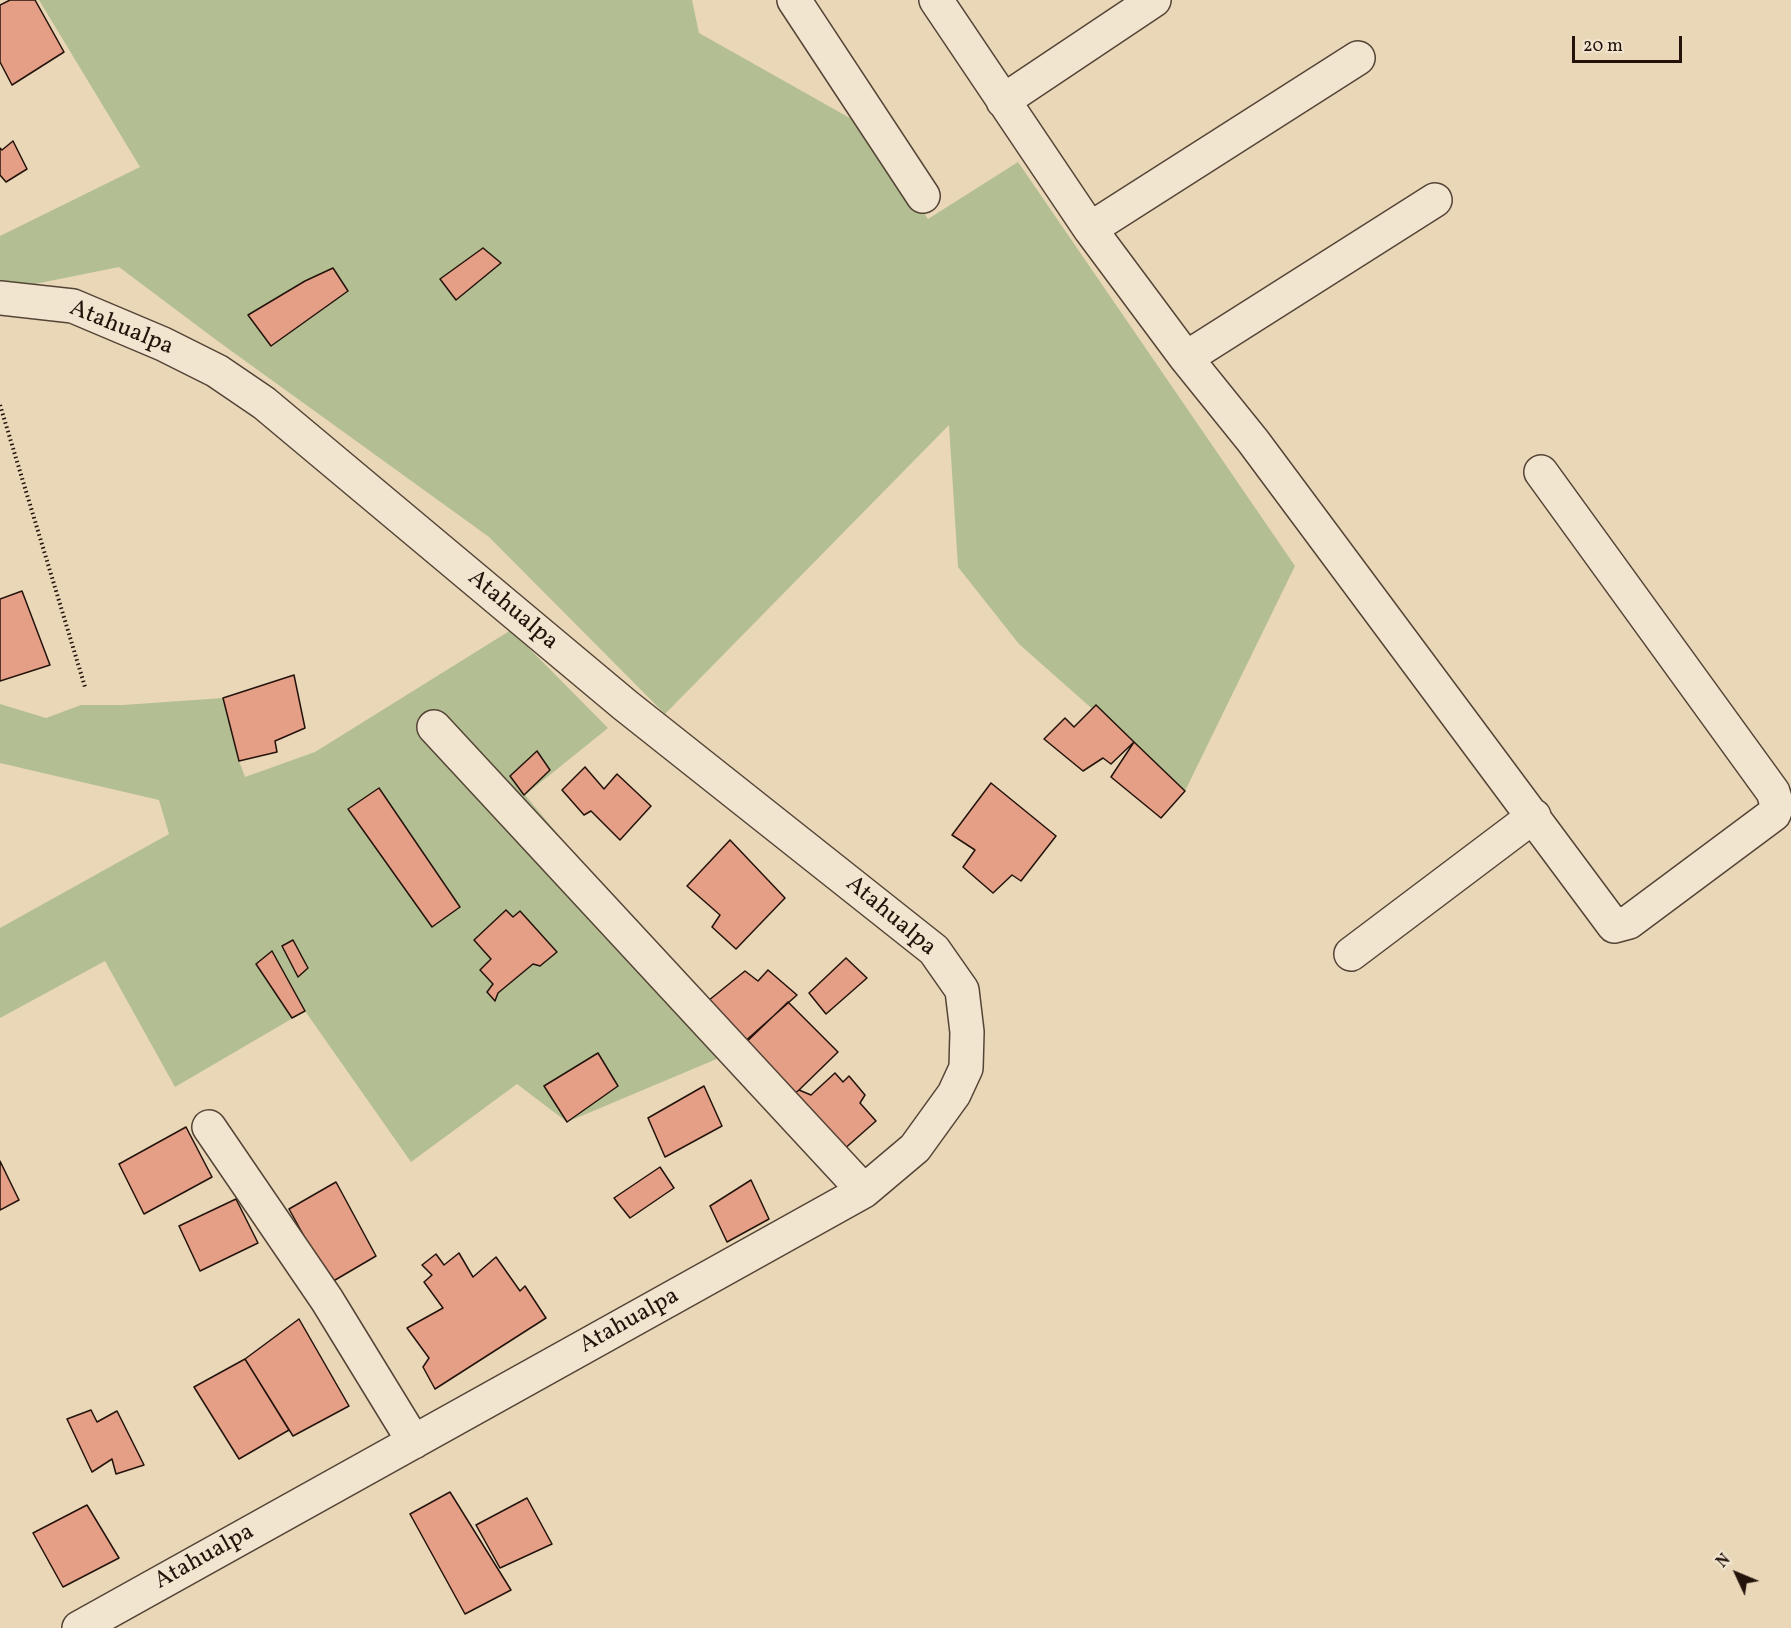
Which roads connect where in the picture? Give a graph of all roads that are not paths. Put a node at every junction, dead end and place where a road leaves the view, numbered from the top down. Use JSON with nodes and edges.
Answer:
{"nodes":[{"id":1,"x":794,"y":0,"type":"edge"},
{"id":2,"x":936,"y":0,"type":"edge"},
{"id":3,"x":1154,"y":0,"type":"edge"},
{"id":4,"x":1358,"y":58,"type":"dead end"},
{"id":5,"x":1003,"y":101,"type":"junction"},
{"id":6,"x":923,"y":196,"type":"dead end"},
{"id":7,"x":1435,"y":200,"type":"dead end"},
{"id":8,"x":1090,"y":229,"type":"junction"},
{"id":9,"x":0,"y":298,"type":"edge"},
{"id":10,"x":1186,"y":358,"type":"junction"},
{"id":11,"x":1541,"y":472,"type":"dead end"},
{"id":12,"x":434,"y":726,"type":"dead end"},
{"id":13,"x":1534,"y":816,"type":"junction"},
{"id":14,"x":1351,"y":954,"type":"dead end"},
{"id":15,"x":209,"y":1127,"type":"dead end"},
{"id":16,"x":864,"y":1191,"type":"junction"},
{"id":17,"x":414,"y":1442,"type":"junction"},
{"id":18,"x":79,"y":1628,"type":"edge"}],
"edges":[{"from":1,"to":6,"type":"street"},
{"from":2,"to":5,"type":"street"},
{"from":3,"to":5,"type":"street"},
{"from":4,"to":8,"type":"street"},
{"from":5,"to":8,"type":"street"},
{"from":7,"to":10,"type":"street"},
{"from":8,"to":10,"type":"street"},
{"from":9,"to":16,"type":"street","name":"Atahualpa"},
{"from":10,"to":13,"type":"street"},
{"from":11,"to":13,"type":"street"},
{"from":12,"to":16,"type":"street"},
{"from":13,"to":14,"type":"street"},
{"from":15,"to":17,"type":"street"},
{"from":16,"to":17,"type":"street","name":"Atahualpa"},
{"from":17,"to":18,"type":"street","name":"Atahualpa"}]}
